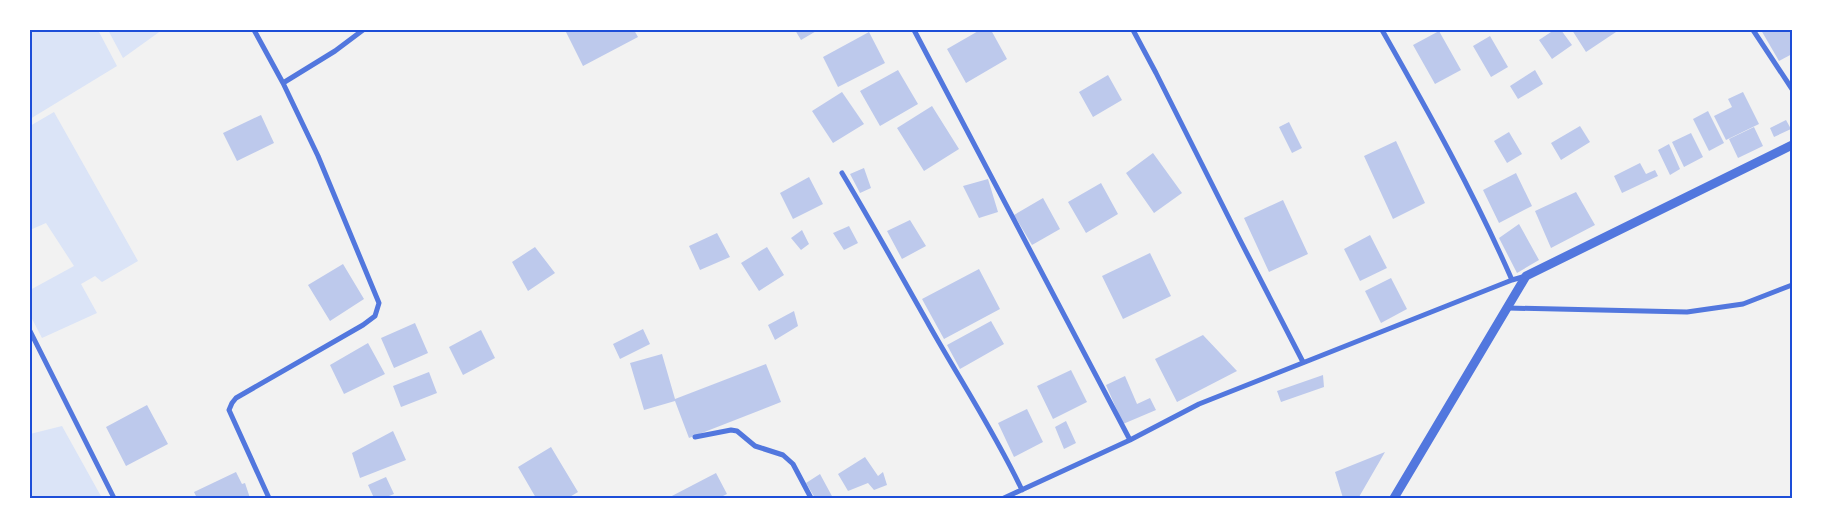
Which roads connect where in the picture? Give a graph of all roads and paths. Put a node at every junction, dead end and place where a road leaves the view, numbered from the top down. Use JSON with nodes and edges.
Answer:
{"nodes":[{"id":1,"x":254,"y":30,"type":"edge"},
{"id":2,"x":362,"y":30,"type":"edge"},
{"id":3,"x":914,"y":30,"type":"edge"},
{"id":4,"x":1133,"y":30,"type":"edge"},
{"id":5,"x":1382,"y":30,"type":"edge"},
{"id":6,"x":1753,"y":30,"type":"edge"},
{"id":7,"x":283,"y":83,"type":"junction"},
{"id":8,"x":1792,"y":89,"type":"edge"},
{"id":9,"x":1792,"y":145,"type":"edge"},
{"id":10,"x":842,"y":173,"type":"dead end"},
{"id":11,"x":1526,"y":276,"type":"junction"},
{"id":12,"x":1512,"y":280,"type":"junction"},
{"id":13,"x":1792,"y":285,"type":"edge"},
{"id":14,"x":1508,"y":308,"type":"junction"},
{"id":15,"x":30,"y":331,"type":"edge"},
{"id":16,"x":1303,"y":362,"type":"junction"},
{"id":17,"x":695,"y":437,"type":"dead end"},
{"id":18,"x":1130,"y":440,"type":"junction"},
{"id":19,"x":1022,"y":490,"type":"junction"},
{"id":20,"x":114,"y":498,"type":"edge"},
{"id":21,"x":269,"y":498,"type":"edge"},
{"id":22,"x":811,"y":498,"type":"edge"},
{"id":23,"x":1004,"y":498,"type":"edge"},
{"id":24,"x":1394,"y":498,"type":"edge"}],
"edges":[{"from":1,"to":7,"type":"street"},
{"from":2,"to":7,"type":"street"},
{"from":3,"to":18,"type":"street"},
{"from":4,"to":16,"type":"street"},
{"from":5,"to":12,"type":"street"},
{"from":6,"to":8,"type":"street"},
{"from":7,"to":21,"type":"street"},
{"from":9,"to":11,"type":"street"},
{"from":10,"to":19,"type":"street"},
{"from":11,"to":12,"type":"street"},
{"from":11,"to":14,"type":"street"},
{"from":12,"to":16,"type":"street"},
{"from":13,"to":14,"type":"street"},
{"from":14,"to":24,"type":"street"},
{"from":15,"to":20,"type":"street"},
{"from":16,"to":18,"type":"street"},
{"from":17,"to":22,"type":"street"},
{"from":18,"to":19,"type":"street"},
{"from":19,"to":23,"type":"street"}]}
